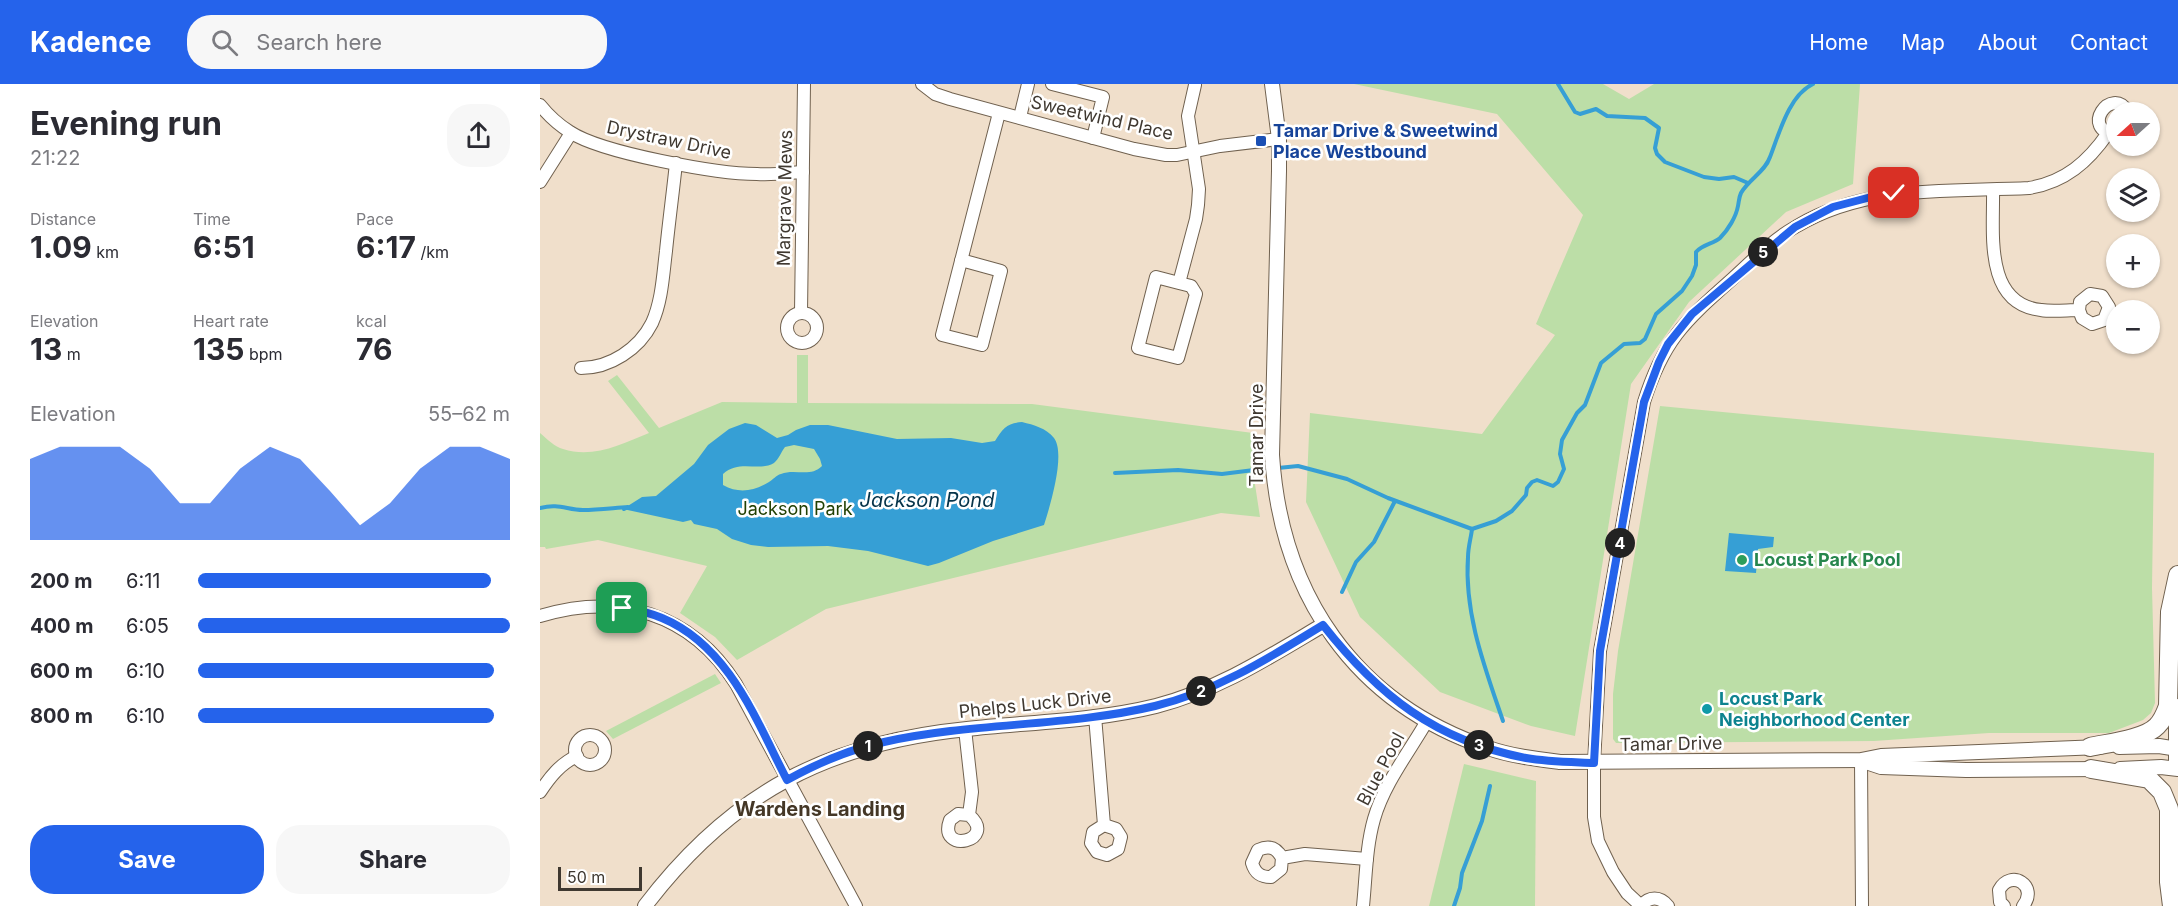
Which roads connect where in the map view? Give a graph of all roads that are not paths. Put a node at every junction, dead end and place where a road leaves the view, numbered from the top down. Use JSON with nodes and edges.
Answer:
{"nodes":[{"id":1,"x":804,"y":84,"type":"edge"},
{"id":2,"x":922,"y":84,"type":"edge"},
{"id":3,"x":1028,"y":84,"type":"edge"},
{"id":4,"x":1052,"y":84,"type":"edge"},
{"id":5,"x":1272,"y":84,"type":"edge"},
{"id":6,"x":1195,"y":85,"type":"edge"},
{"id":7,"x":540,"y":105,"type":"edge"},
{"id":8,"x":2106,"y":105,"type":"edge"},
{"id":9,"x":999,"y":113,"type":"junction"},
{"id":10,"x":1020,"y":117,"type":"junction"},
{"id":11,"x":2106,"y":130,"type":"edge"},
{"id":12,"x":571,"y":133,"type":"junction"},
{"id":13,"x":1093,"y":138,"type":"junction"},
{"id":14,"x":1279,"y":139,"type":"junction"},
{"id":15,"x":2106,"y":139,"type":"edge"},
{"id":16,"x":1193,"y":152,"type":"junction"},
{"id":17,"x":676,"y":163,"type":"junction"},
{"id":18,"x":803,"y":172,"type":"junction"},
{"id":19,"x":540,"y":182,"type":"edge"},
{"id":20,"x":1994,"y":190,"type":"junction"},
{"id":21,"x":961,"y":260,"type":"junction"},
{"id":22,"x":1179,"y":283,"type":"junction"},
{"id":23,"x":2079,"y":310,"type":"dead end"},
{"id":24,"x":801,"y":313,"type":"dead end"},
{"id":25,"x":581,"y":368,"type":"dead end"},
{"id":26,"x":2178,"y":575,"type":"edge"},
{"id":27,"x":540,"y":616,"type":"edge"},
{"id":28,"x":1323,"y":625,"type":"junction"},
{"id":29,"x":2178,"y":708,"type":"edge"},
{"id":30,"x":1095,"y":716,"type":"junction"},
{"id":31,"x":1427,"y":721,"type":"junction"},
{"id":32,"x":965,"y":729,"type":"junction"},
{"id":33,"x":2090,"y":747,"type":"junction"},
{"id":34,"x":2178,"y":749,"type":"edge"},
{"id":35,"x":577,"y":756,"type":"dead end"},
{"id":36,"x":1861,"y":760,"type":"junction"},
{"id":37,"x":1594,"y":763,"type":"junction"},
{"id":38,"x":2178,"y":764,"type":"edge"},
{"id":39,"x":2091,"y":769,"type":"junction"},
{"id":40,"x":2178,"y":769,"type":"edge"},
{"id":41,"x":787,"y":780,"type":"junction"},
{"id":42,"x":540,"y":792,"type":"edge"},
{"id":43,"x":969,"y":815,"type":"dead end"},
{"id":44,"x":1104,"y":825,"type":"dead end"},
{"id":45,"x":1282,"y":858,"type":"dead end"},
{"id":46,"x":1367,"y":859,"type":"junction"},
{"id":47,"x":645,"y":906,"type":"edge"},
{"id":48,"x":856,"y":906,"type":"edge"},
{"id":49,"x":1363,"y":906,"type":"edge"},
{"id":50,"x":1641,"y":906,"type":"edge"},
{"id":51,"x":1668,"y":906,"type":"edge"},
{"id":52,"x":1862,"y":906,"type":"edge"},
{"id":53,"x":2004,"y":906,"type":"edge"},
{"id":54,"x":2023,"y":906,"type":"edge"},
{"id":55,"x":2172,"y":906,"type":"edge"}],
"edges":[{"from":1,"to":18,"type":"street","name":"Margrave Mews"},
{"from":2,"to":9,"type":"street","name":"Sweetwind Place"},
{"from":3,"to":10,"type":"street"},
{"from":4,"to":13,"type":"street"},
{"from":5,"to":14,"type":"street","name":"Tamar Drive"},
{"from":6,"to":16,"type":"street"},
{"from":7,"to":12,"type":"street","name":"Drystraw Drive"},
{"from":8,"to":11,"type":"street"},
{"from":9,"to":10,"type":"street","name":"Sweetwind Place"},
{"from":9,"to":21,"type":"street"},
{"from":10,"to":13,"type":"street","name":"Sweetwind Place"},
{"from":12,"to":17,"type":"street","name":"Drystraw Drive"},
{"from":12,"to":19,"type":"street"},
{"from":13,"to":16,"type":"street","name":"Sweetwind Place"},
{"from":14,"to":16,"type":"street","name":"Sweetwind Place"},
{"from":14,"to":28,"type":"street","name":"Tamar Drive"},
{"from":15,"to":20,"type":"street"},
{"from":16,"to":22,"type":"street"},
{"from":17,"to":18,"type":"street","name":"Drystraw Drive"},
{"from":17,"to":25,"type":"street"},
{"from":18,"to":24,"type":"street","name":"Margrave Mews"},
{"from":20,"to":23,"type":"street"},
{"from":20,"to":37,"type":"street"},
{"from":21,"to":21,"type":"street"},
{"from":22,"to":22,"type":"street"},
{"from":26,"to":33,"type":"main road"},
{"from":27,"to":41,"type":"street"},
{"from":28,"to":30,"type":"street","name":"Phelps Luck Drive"},
{"from":28,"to":31,"type":"street","name":"Tamar Drive"},
{"from":29,"to":34,"type":"main road"},
{"from":30,"to":32,"type":"street","name":"Phelps Luck Drive"},
{"from":30,"to":44,"type":"street"},
{"from":31,"to":37,"type":"street","name":"Tamar Drive"},
{"from":31,"to":46,"type":"street","name":"Blue Pool"},
{"from":32,"to":41,"type":"street","name":"Phelps Luck Drive"},
{"from":32,"to":43,"type":"street"},
{"from":33,"to":34,"type":"street","name":"Tamar Drive"},
{"from":33,"to":36,"type":"street","name":"Tamar Drive"},
{"from":34,"to":38,"type":"main road"},
{"from":35,"to":42,"type":"street"},
{"from":36,"to":37,"type":"street","name":"Tamar Drive"},
{"from":36,"to":39,"type":"street","name":"Tamar Drive"},
{"from":36,"to":52,"type":"street"},
{"from":37,"to":50,"type":"street"},
{"from":39,"to":40,"type":"street","name":"Tamar Drive"},
{"from":39,"to":55,"type":"main road"},
{"from":41,"to":47,"type":"street","name":"Phelps Luck Drive"},
{"from":41,"to":48,"type":"street"},
{"from":45,"to":46,"type":"street"},
{"from":46,"to":49,"type":"street","name":"Blue Pool"},
{"from":50,"to":51,"type":"street"},
{"from":53,"to":54,"type":"street"}]}
